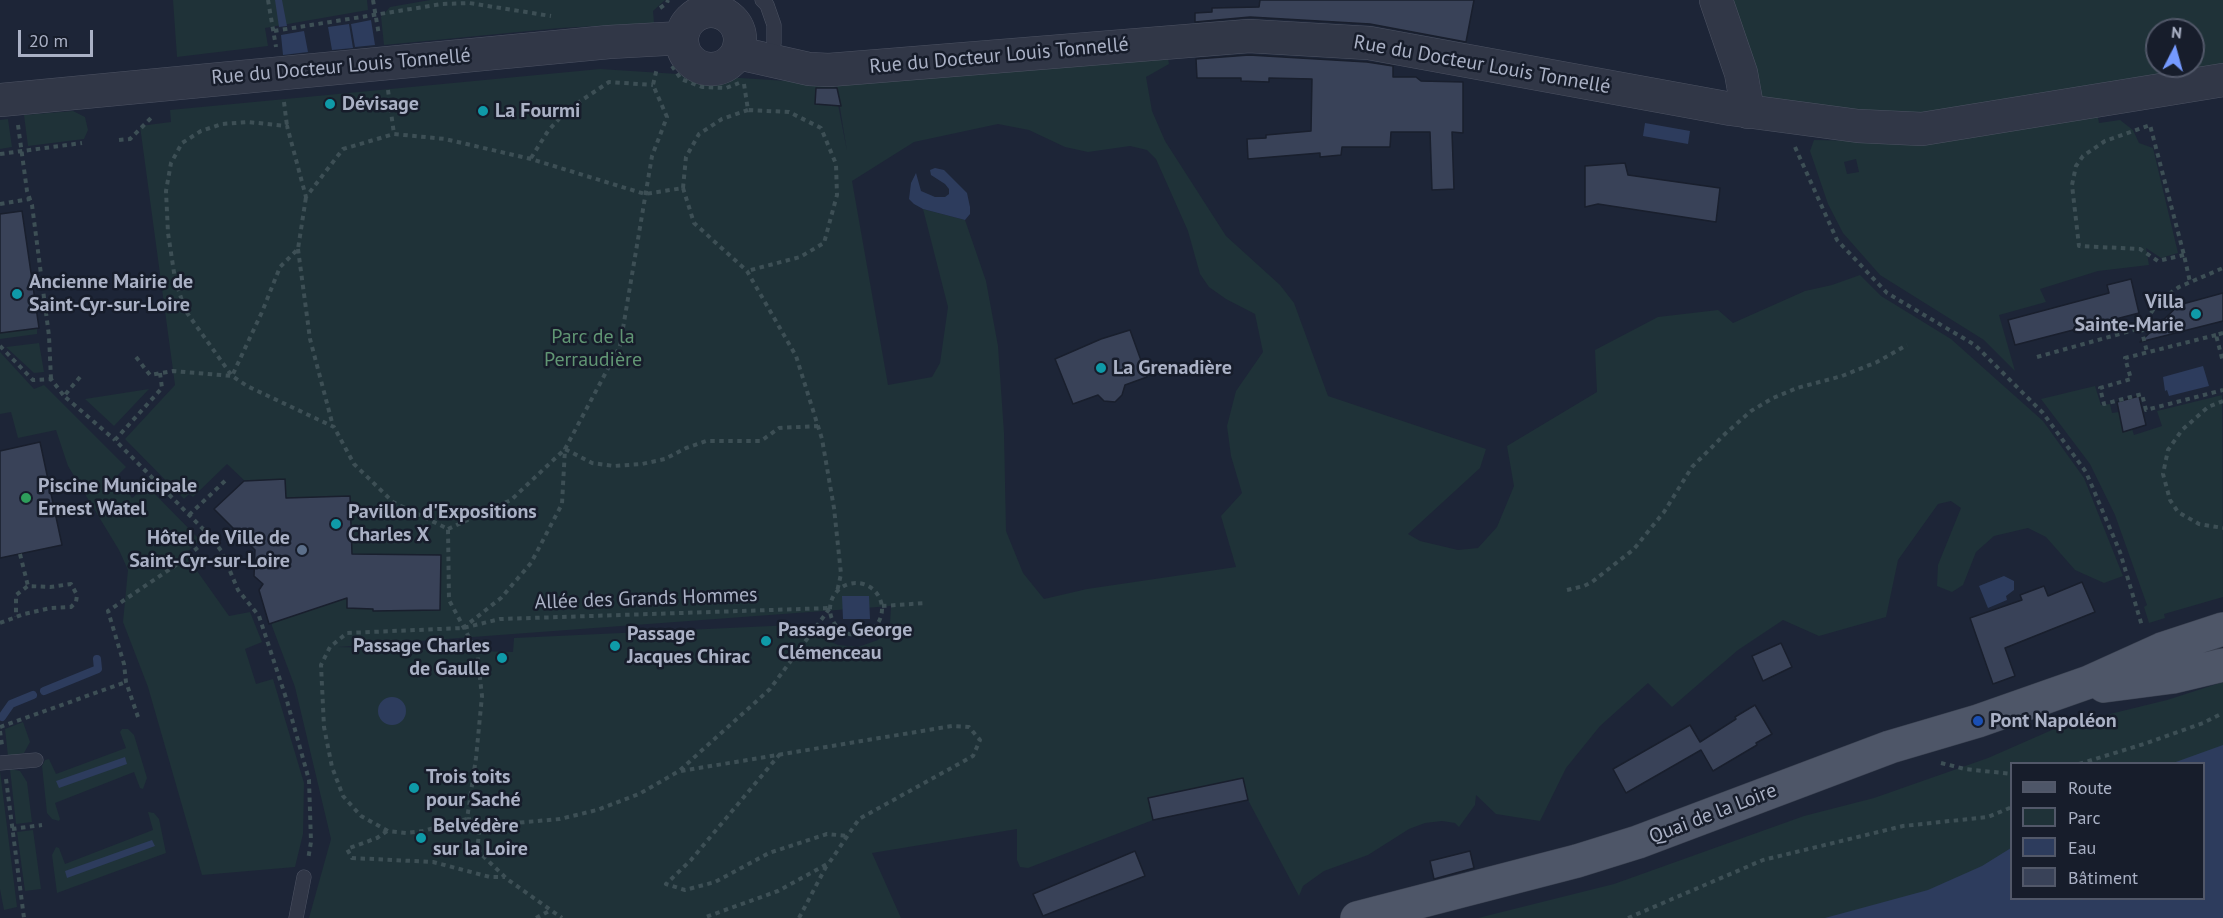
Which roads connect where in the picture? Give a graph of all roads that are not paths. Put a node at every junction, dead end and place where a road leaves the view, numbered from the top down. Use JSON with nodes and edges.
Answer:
{"nodes":[{"id":1,"x":762,"y":0,"type":"edge"},
{"id":2,"x":1716,"y":0,"type":"edge"},
{"id":3,"x":713,"y":4,"type":"edge"},
{"id":4,"x":753,"y":49,"type":"junction"},
{"id":5,"x":674,"y":51,"type":"junction"},
{"id":6,"x":2223,"y":80,"type":"edge"},
{"id":7,"x":8,"y":108,"type":"edge"},
{"id":8,"x":1748,"y":112,"type":"junction"},
{"id":9,"x":2223,"y":629,"type":"edge"},
{"id":10,"x":2223,"y":645,"type":"edge"},
{"id":11,"x":2223,"y":665,"type":"edge"},
{"id":12,"x":2063,"y":691,"type":"junction"},
{"id":13,"x":36,"y":760,"type":"dead end"},
{"id":14,"x":2,"y":763,"type":"edge"},
{"id":15,"x":304,"y":877,"type":"road end"},
{"id":16,"x":296,"y":918,"type":"edge"},
{"id":17,"x":1357,"y":918,"type":"edge"}],
"edges":[{"from":1,"to":4,"type":"lane"},
{"from":2,"to":8,"type":"street"},
{"from":3,"to":4,"type":"street"},
{"from":3,"to":5,"type":"street"},
{"from":4,"to":5,"type":"street"},
{"from":4,"to":8,"type":"street","name":"Rue du Docteur Louis Tonnellé"},
{"from":5,"to":7,"type":"street","name":"Rue du Docteur Louis Tonnellé"},
{"from":6,"to":8,"type":"street","name":"Rue du Docteur Louis Tonnellé"},
{"from":9,"to":12,"type":"main road","name":"Quai de la Loire"},
{"from":10,"to":12,"type":"main road"},
{"from":11,"to":12,"type":"main road","name":"Quai de la Loire"},
{"from":12,"to":17,"type":"main road","name":"Quai de la Loire"},
{"from":13,"to":14,"type":"lane"},
{"from":15,"to":16,"type":"lane"}]}
